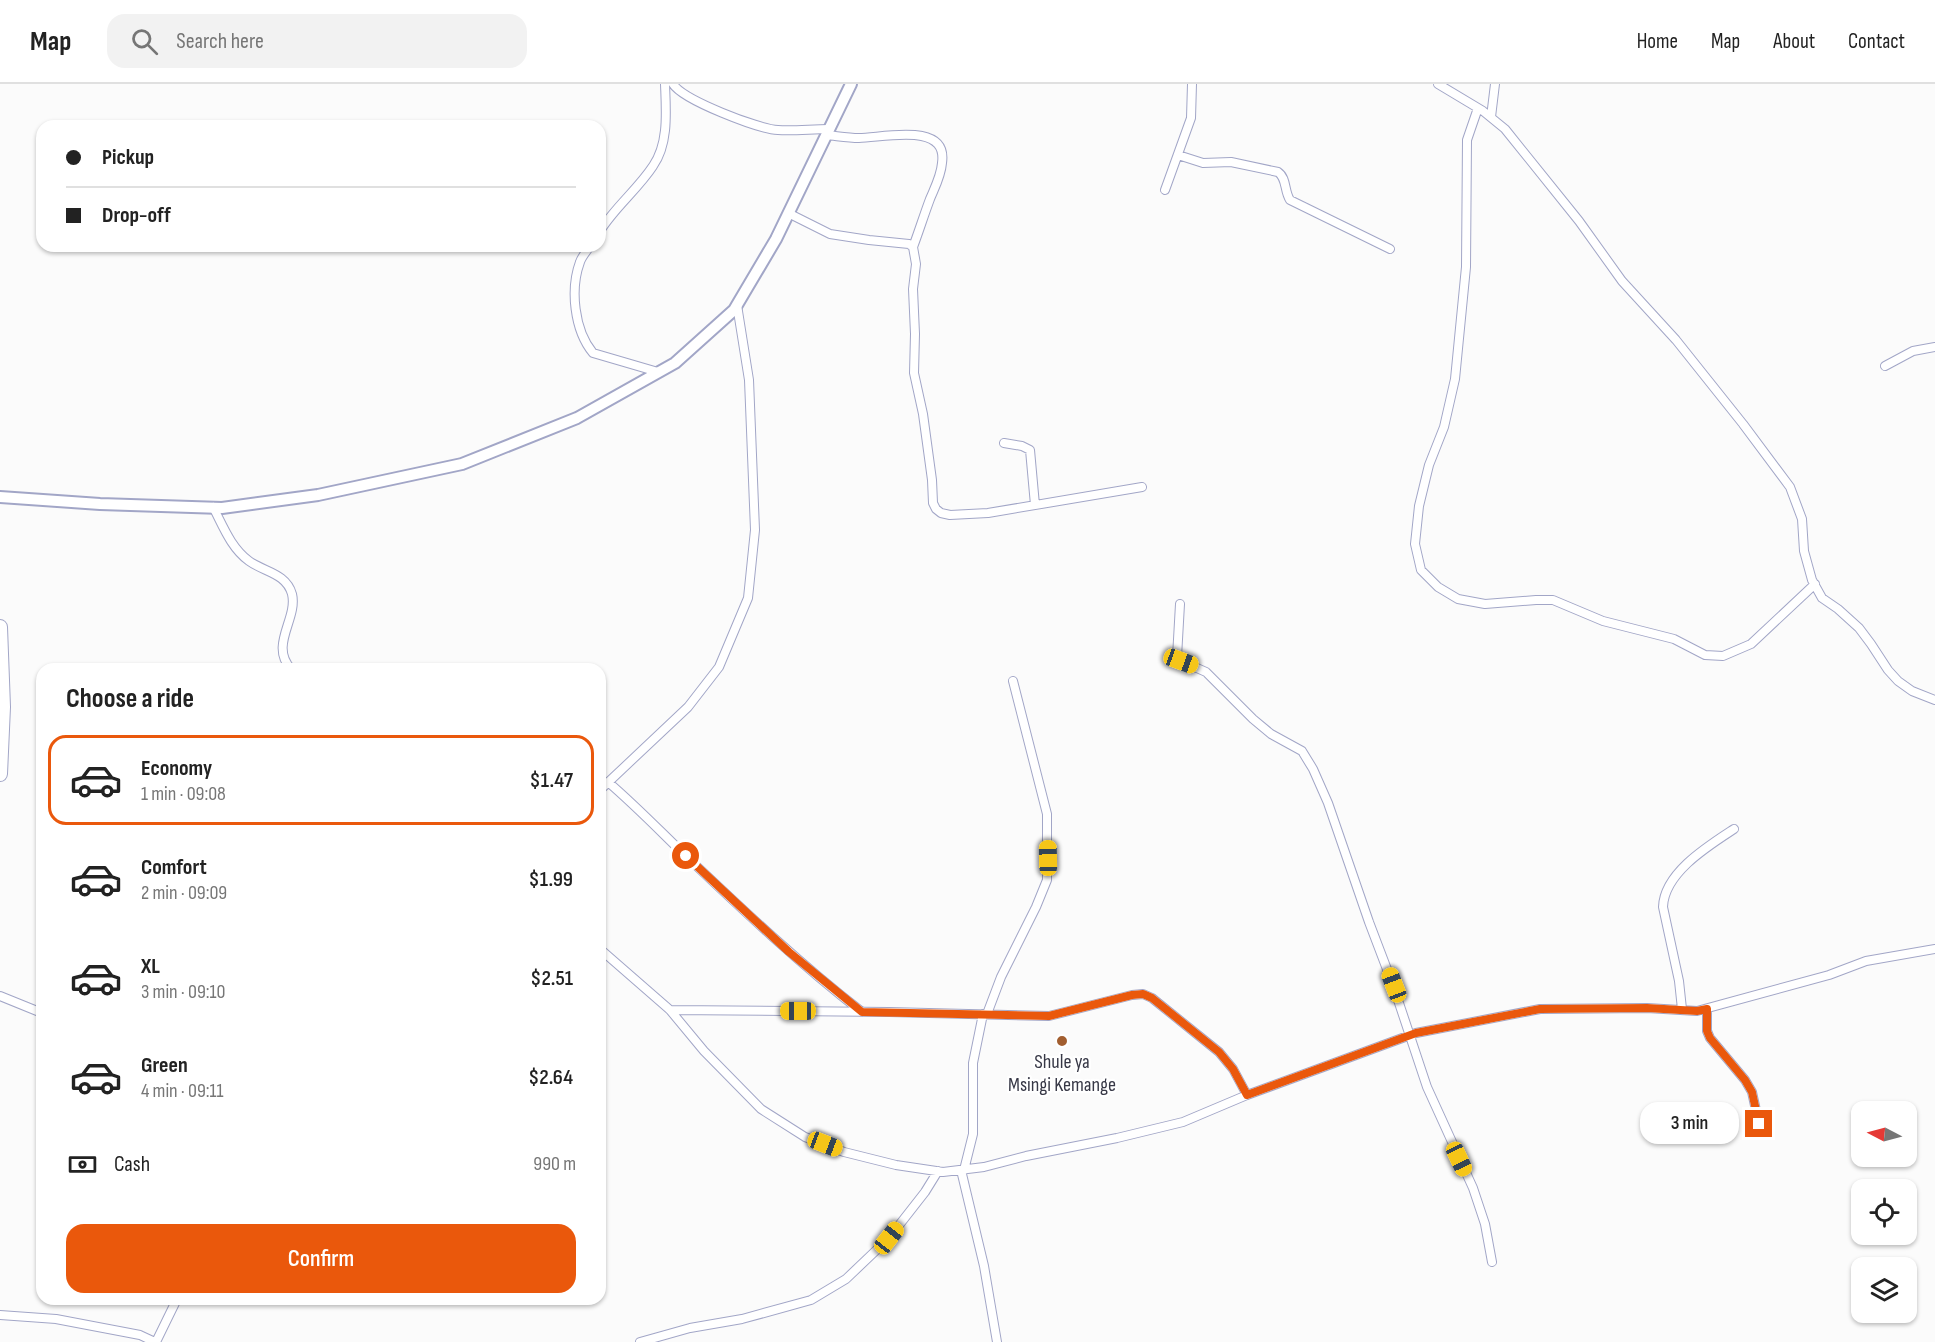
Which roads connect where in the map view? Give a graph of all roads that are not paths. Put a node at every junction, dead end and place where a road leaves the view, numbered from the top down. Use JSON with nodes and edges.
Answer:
{"nodes":[{"id":1,"x":665,"y":84,"type":"edge"},
{"id":2,"x":673,"y":84,"type":"edge"},
{"id":3,"x":850,"y":84,"type":"edge"},
{"id":4,"x":1192,"y":84,"type":"edge"},
{"id":5,"x":1438,"y":84,"type":"edge"},
{"id":6,"x":1495,"y":84,"type":"edge"},
{"id":7,"x":1478,"y":108,"type":"junction"},
{"id":8,"x":1491,"y":117,"type":"junction"},
{"id":9,"x":827,"y":132,"type":"junction"},
{"id":10,"x":1178,"y":155,"type":"junction"},
{"id":11,"x":1165,"y":190,"type":"dead end"},
{"id":12,"x":788,"y":213,"type":"junction"},
{"id":13,"x":606,"y":222,"type":"edge"},
{"id":14,"x":913,"y":247,"type":"junction"},
{"id":15,"x":1390,"y":249,"type":"dead end"},
{"id":16,"x":586,"y":252,"type":"edge"},
{"id":17,"x":737,"y":305,"type":"junction"},
{"id":18,"x":1935,"y":347,"type":"edge"},
{"id":19,"x":1885,"y":366,"type":"dead end"},
{"id":20,"x":658,"y":372,"type":"junction"},
{"id":21,"x":1004,"y":443,"type":"dead end"},
{"id":22,"x":1142,"y":487,"type":"dead end"},
{"id":23,"x":0,"y":497,"type":"edge"},
{"id":24,"x":1035,"y":505,"type":"junction"},
{"id":25,"x":213,"y":507,"type":"junction"},
{"id":26,"x":1815,"y":584,"type":"junction"},
{"id":27,"x":1180,"y":604,"type":"dead end"},
{"id":28,"x":0,"y":627,"type":"edge"},
{"id":29,"x":286,"y":663,"type":"edge"},
{"id":30,"x":1,"y":668,"type":"edge"},
{"id":31,"x":1013,"y":681,"type":"dead end"},
{"id":32,"x":1935,"y":700,"type":"edge"},
{"id":33,"x":0,"y":774,"type":"edge"},
{"id":34,"x":608,"y":782,"type":"joint"},
{"id":35,"x":1734,"y":828,"type":"dead end"},
{"id":36,"x":1935,"y":949,"type":"edge"},
{"id":37,"x":606,"y":954,"type":"edge"},
{"id":38,"x":0,"y":996,"type":"edge"},
{"id":39,"x":1682,"y":1009,"type":"junction"},
{"id":40,"x":1707,"y":1009,"type":"junction"},
{"id":41,"x":670,"y":1010,"type":"junction"},
{"id":42,"x":36,"y":1011,"type":"edge"},
{"id":43,"x":862,"y":1012,"type":"junction"},
{"id":44,"x":985,"y":1014,"type":"junction"},
{"id":45,"x":1410,"y":1035,"type":"junction"},
{"id":46,"x":1247,"y":1095,"type":"junction"},
{"id":47,"x":1759,"y":1124,"type":"dead end"},
{"id":48,"x":963,"y":1170,"type":"junction"},
{"id":49,"x":938,"y":1171,"type":"junction"},
{"id":50,"x":1492,"y":1262,"type":"dead end"},
{"id":51,"x":174,"y":1305,"type":"edge"},
{"id":52,"x":0,"y":1315,"type":"edge"},
{"id":53,"x":156,"y":1342,"type":"edge"},
{"id":54,"x":640,"y":1342,"type":"edge"},
{"id":55,"x":997,"y":1342,"type":"edge"}],
"edges":[{"from":1,"to":13,"type":"street"},
{"from":2,"to":9,"type":"street"},
{"from":3,"to":9,"type":"main road"},
{"from":4,"to":10,"type":"street"},
{"from":5,"to":7,"type":"street"},
{"from":6,"to":8,"type":"street"},
{"from":7,"to":8,"type":"street"},
{"from":7,"to":26,"type":"street"},
{"from":8,"to":26,"type":"street"},
{"from":9,"to":12,"type":"main road"},
{"from":9,"to":14,"type":"street"},
{"from":10,"to":11,"type":"street"},
{"from":10,"to":15,"type":"street"},
{"from":12,"to":14,"type":"street"},
{"from":12,"to":17,"type":"main road"},
{"from":14,"to":24,"type":"street"},
{"from":16,"to":20,"type":"street"},
{"from":17,"to":20,"type":"main road"},
{"from":17,"to":34,"type":"street"},
{"from":18,"to":19,"type":"street"},
{"from":20,"to":25,"type":"main road"},
{"from":21,"to":24,"type":"street"},
{"from":22,"to":24,"type":"street"},
{"from":23,"to":25,"type":"main road"},
{"from":25,"to":29,"type":"street"},
{"from":26,"to":32,"type":"street"},
{"from":27,"to":45,"type":"street"},
{"from":28,"to":30,"type":"highway"},
{"from":30,"to":33,"type":"highway"},
{"from":31,"to":44,"type":"street"},
{"from":34,"to":43,"type":"street"},
{"from":35,"to":39,"type":"street"},
{"from":36,"to":40,"type":"street"},
{"from":37,"to":41,"type":"street"},
{"from":38,"to":42,"type":"street"},
{"from":39,"to":40,"type":"street"},
{"from":39,"to":45,"type":"street"},
{"from":40,"to":47,"type":"street"},
{"from":41,"to":43,"type":"street"},
{"from":41,"to":49,"type":"street"},
{"from":43,"to":44,"type":"street"},
{"from":44,"to":46,"type":"street"},
{"from":44,"to":48,"type":"street"},
{"from":45,"to":46,"type":"street"},
{"from":45,"to":50,"type":"street"},
{"from":46,"to":48,"type":"street"},
{"from":48,"to":49,"type":"street"},
{"from":48,"to":55,"type":"street"},
{"from":49,"to":54,"type":"street"},
{"from":51,"to":53,"type":"street"},
{"from":52,"to":53,"type":"street"}]}
